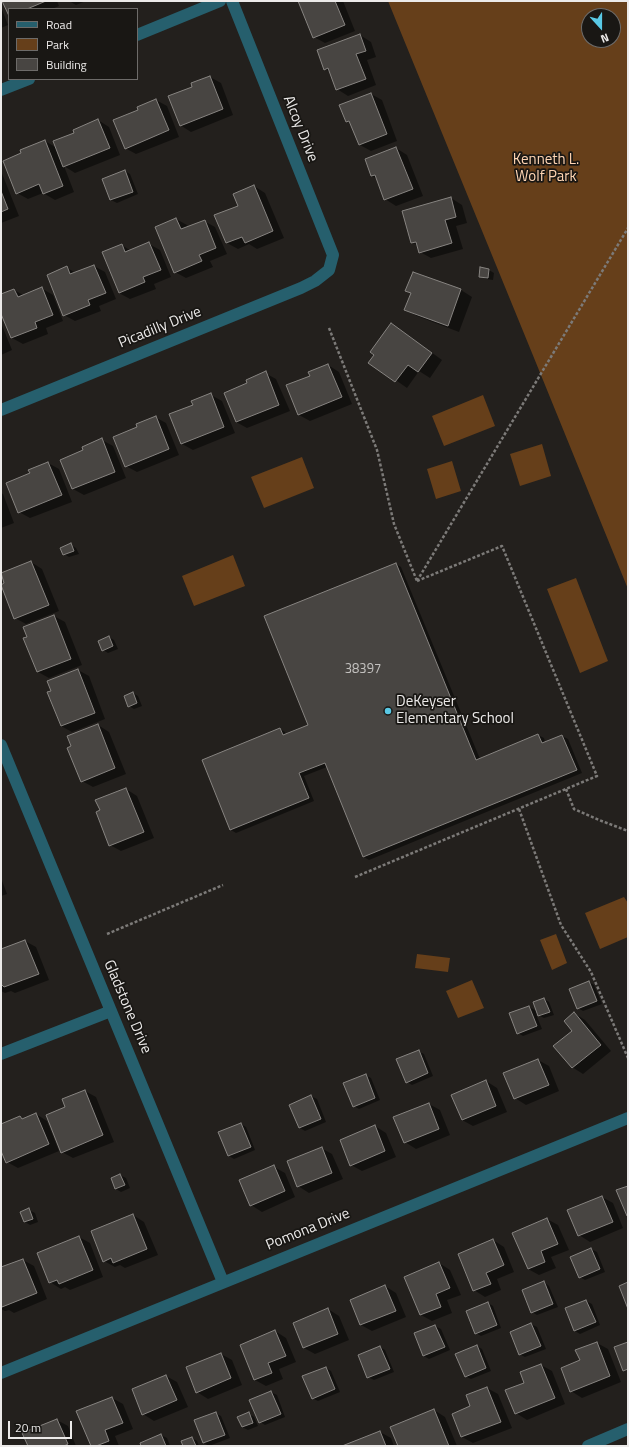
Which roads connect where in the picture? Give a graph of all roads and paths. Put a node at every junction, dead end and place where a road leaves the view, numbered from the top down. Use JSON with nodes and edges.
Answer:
{"nodes":[{"id":1,"x":220,"y":1,"type":"edge"},
{"id":2,"x":232,"y":1,"type":"edge"},
{"id":3,"x":138,"y":35,"type":"edge"},
{"id":4,"x":26,"y":80,"type":"edge"},
{"id":5,"x":1,"y":90,"type":"edge"},
{"id":6,"x":628,"y":228,"type":"edge"},
{"id":7,"x":328,"y":270,"type":"joint"},
{"id":8,"x":330,"y":328,"type":"dead end"},
{"id":9,"x":1,"y":410,"type":"edge"},
{"id":10,"x":417,"y":581,"type":"junction"},
{"id":11,"x":1,"y":745,"type":"edge"},
{"id":12,"x":566,"y":789,"type":"junction"},
{"id":13,"x":519,"y":809,"type":"junction"},
{"id":14,"x":628,"y":831,"type":"edge"},
{"id":15,"x":355,"y":877,"type":"dead end"},
{"id":16,"x":223,"y":886,"type":"dead end"},
{"id":17,"x":107,"y":934,"type":"dead end"},
{"id":18,"x":111,"y":1011,"type":"junction"},
{"id":19,"x":1,"y":1054,"type":"edge"},
{"id":20,"x":628,"y":1058,"type":"edge"},
{"id":21,"x":628,"y":1118,"type":"edge"},
{"id":22,"x":223,"y":1282,"type":"junction"},
{"id":23,"x":1,"y":1373,"type":"edge"},
{"id":24,"x":628,"y":1429,"type":"edge"},
{"id":25,"x":588,"y":1446,"type":"edge"}],
"edges":[{"from":1,"to":3,"type":"street"},
{"from":2,"to":7,"type":"street","name":"Alcoy Drive"},
{"from":4,"to":5,"type":"street"},
{"from":6,"to":10,"type":"path"},
{"from":7,"to":9,"type":"street","name":"Picadilly Drive"},
{"from":8,"to":10,"type":"path"},
{"from":10,"to":12,"type":"path"},
{"from":11,"to":18,"type":"street","name":"Gladstone Drive"},
{"from":12,"to":13,"type":"path"},
{"from":12,"to":14,"type":"path"},
{"from":13,"to":15,"type":"path"},
{"from":13,"to":20,"type":"path"},
{"from":16,"to":17,"type":"path"},
{"from":18,"to":19,"type":"street"},
{"from":18,"to":22,"type":"street","name":"Gladstone Drive"},
{"from":21,"to":22,"type":"street","name":"Pomona Drive"},
{"from":22,"to":23,"type":"street","name":"Pomona Drive"},
{"from":24,"to":25,"type":"street"}]}
